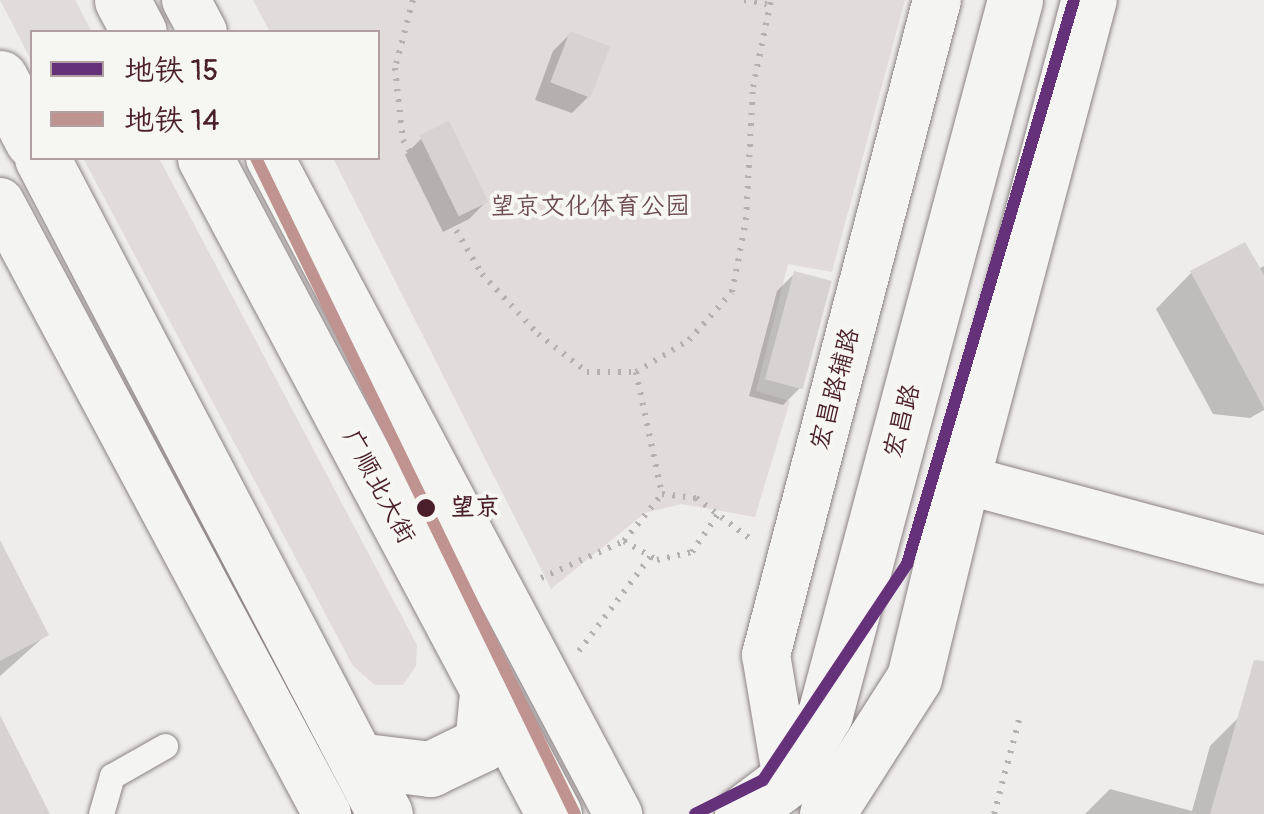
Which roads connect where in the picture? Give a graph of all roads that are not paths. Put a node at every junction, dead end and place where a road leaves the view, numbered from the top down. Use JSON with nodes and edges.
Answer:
{"nodes":[{"id":1,"x":122,"y":0,"type":"edge"},
{"id":2,"x":186,"y":0,"type":"edge"},
{"id":3,"x":937,"y":0,"type":"edge"},
{"id":4,"x":1015,"y":0,"type":"edge"},
{"id":5,"x":1090,"y":0,"type":"edge"},
{"id":6,"x":138,"y":30,"type":"edge"},
{"id":7,"x":202,"y":30,"type":"edge"},
{"id":8,"x":0,"y":78,"type":"edge"},
{"id":9,"x":30,"y":136,"type":"edge"},
{"id":10,"x":43,"y":160,"type":"edge"},
{"id":11,"x":206,"y":160,"type":"edge"},
{"id":12,"x":271,"y":160,"type":"edge"},
{"id":13,"x":0,"y":202,"type":"edge"},
{"id":14,"x":962,"y":479,"type":"junction"},
{"id":15,"x":1264,"y":560,"type":"edge"},
{"id":16,"x":487,"y":694,"type":"junction"},
{"id":17,"x":165,"y":746,"type":"dead end"},
{"id":18,"x":357,"y":760,"type":"junction"},
{"id":19,"x":807,"y":797,"type":"edge"},
{"id":20,"x":101,"y":814,"type":"edge"},
{"id":21,"x":327,"y":814,"type":"edge"},
{"id":22,"x":385,"y":814,"type":"edge"},
{"id":23,"x":554,"y":814,"type":"edge"},
{"id":24,"x":618,"y":814,"type":"edge"},
{"id":25,"x":742,"y":814,"type":"edge"}],
"edges":[{"from":1,"to":6,"type":"main road"},
{"from":2,"to":7,"type":"street"},
{"from":3,"to":19,"type":"street","name":"宏昌路辅路"},
{"from":4,"to":19,"type":"main road","name":"宏昌路"},
{"from":5,"to":14,"type":"main road","name":"宏昌路"},
{"from":8,"to":9,"type":"main road"},
{"from":10,"to":18,"type":"main road"},
{"from":11,"to":16,"type":"main road","name":"广顺北大街"},
{"from":12,"to":24,"type":"street"},
{"from":13,"to":21,"type":"street"},
{"from":14,"to":15,"type":"street"},
{"from":14,"to":19,"type":"main road","name":"宏昌路"},
{"from":16,"to":18,"type":"main road"},
{"from":16,"to":23,"type":"main road","name":"广顺北大街"},
{"from":17,"to":20,"type":"lane"},
{"from":18,"to":22,"type":"main road"},
{"from":19,"to":25,"type":"main road","name":"宏昌路"}]}
